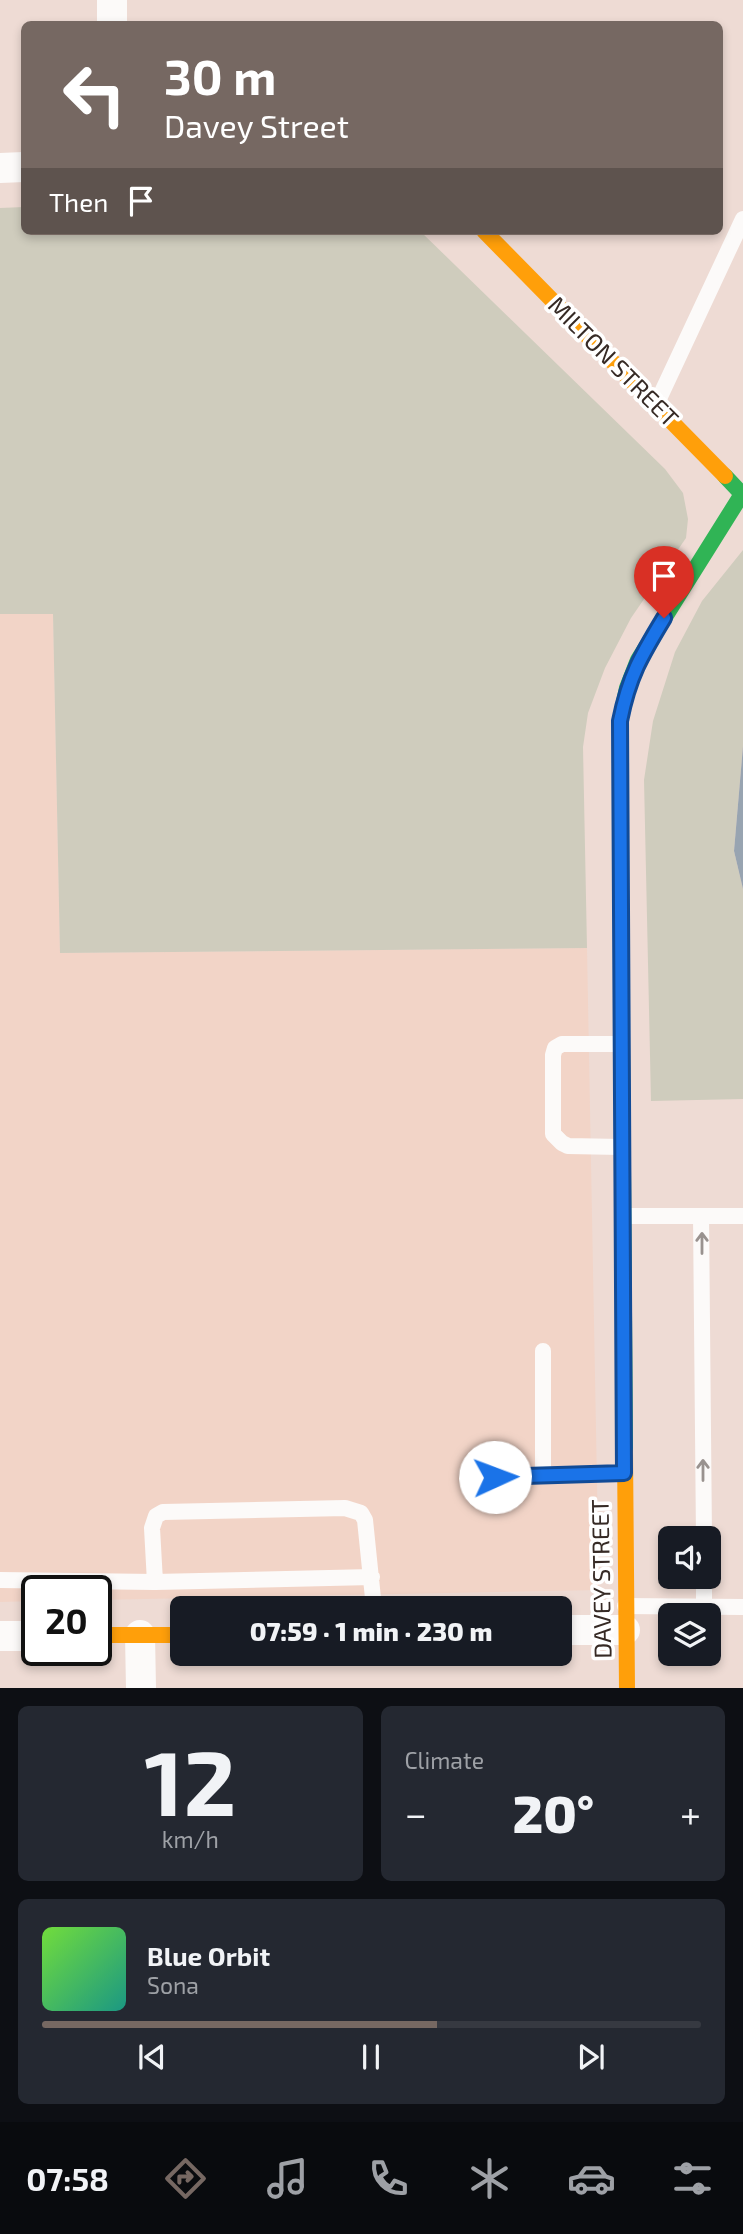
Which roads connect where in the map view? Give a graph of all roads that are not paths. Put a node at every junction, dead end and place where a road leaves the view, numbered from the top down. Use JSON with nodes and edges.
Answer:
{"nodes":[{"id":1,"x":112,"y":0,"type":"edge"},
{"id":2,"x":112,"y":21,"type":"edge"},
{"id":3,"x":21,"y":167,"type":"edge"},
{"id":4,"x":0,"y":168,"type":"edge"},
{"id":5,"x":743,"y":219,"type":"edge"},
{"id":6,"x":488,"y":235,"type":"edge"},
{"id":7,"x":656,"y":405,"type":"junction"},
{"id":8,"x":742,"y":494,"type":"edge"},
{"id":9,"x":621,"y":1044,"type":"junction"},
{"id":10,"x":621,"y":1147,"type":"junction"},
{"id":11,"x":622,"y":1216,"type":"junction"},
{"id":12,"x":701,"y":1216,"type":"junction"},
{"id":13,"x":743,"y":1216,"type":"edge"},
{"id":14,"x":543,"y":1351,"type":"dead end"},
{"id":15,"x":624,"y":1473,"type":"junction"},
{"id":16,"x":543,"y":1476,"type":"junction"},
{"id":17,"x":495,"y":1477,"type":"dead end"},
{"id":18,"x":704,"y":1526,"type":"edge"},
{"id":19,"x":372,"y":1577,"type":"junction"},
{"id":20,"x":0,"y":1580,"type":"edge"},
{"id":21,"x":155,"y":1582,"type":"junction"},
{"id":22,"x":373,"y":1596,"type":"edge"},
{"id":23,"x":721,"y":1606,"type":"edge"},
{"id":24,"x":743,"y":1607,"type":"edge"},
{"id":25,"x":658,"y":1613,"type":"edge"},
{"id":26,"x":625,"y":1618,"type":"junction"},
{"id":27,"x":572,"y":1628,"type":"edge"},
{"id":28,"x":112,"y":1635,"type":"edge"},
{"id":29,"x":140,"y":1635,"type":"junction"},
{"id":30,"x":170,"y":1635,"type":"edge"},
{"id":31,"x":0,"y":1636,"type":"edge"},
{"id":32,"x":21,"y":1636,"type":"edge"},
{"id":33,"x":141,"y":1688,"type":"edge"},
{"id":34,"x":626,"y":1688,"type":"edge"}],
"edges":[{"from":1,"to":2,"type":"street"},
{"from":3,"to":4,"type":"street"},
{"from":5,"to":7,"type":"lane"},
{"from":6,"to":7,"type":"street","name":"MILTON STREET"},
{"from":7,"to":8,"type":"street","name":"MILTON STREET"},
{"from":8,"to":9,"type":"street","name":"DAVEY STREET"},
{"from":9,"to":10,"type":"street","name":"DAVEY STREET"},
{"from":9,"to":10,"type":"lane"},
{"from":10,"to":11,"type":"street","name":"DAVEY STREET"},
{"from":11,"to":12,"type":"lane"},
{"from":11,"to":15,"type":"street","name":"DAVEY STREET"},
{"from":12,"to":13,"type":"lane"},
{"from":18,"to":12,"type":"lane","one_way":true},
{"from":14,"to":16,"type":"lane"},
{"from":15,"to":16,"type":"lane"},
{"from":15,"to":26,"type":"street","name":"DAVEY STREET"},
{"from":16,"to":17,"type":"lane"},
{"from":19,"to":21,"type":"lane"},
{"from":19,"to":21,"type":"lane"},
{"from":19,"to":22,"type":"lane"},
{"from":20,"to":21,"type":"lane"},
{"from":23,"to":24,"type":"lane"},
{"from":25,"to":26,"type":"lane"},
{"from":26,"to":27,"type":"street"},
{"from":26,"to":34,"type":"street","name":"DAVEY STREET"},
{"from":28,"to":29,"type":"street"},
{"from":29,"to":30,"type":"street"},
{"from":29,"to":33,"type":"street"},
{"from":31,"to":32,"type":"street"}]}
